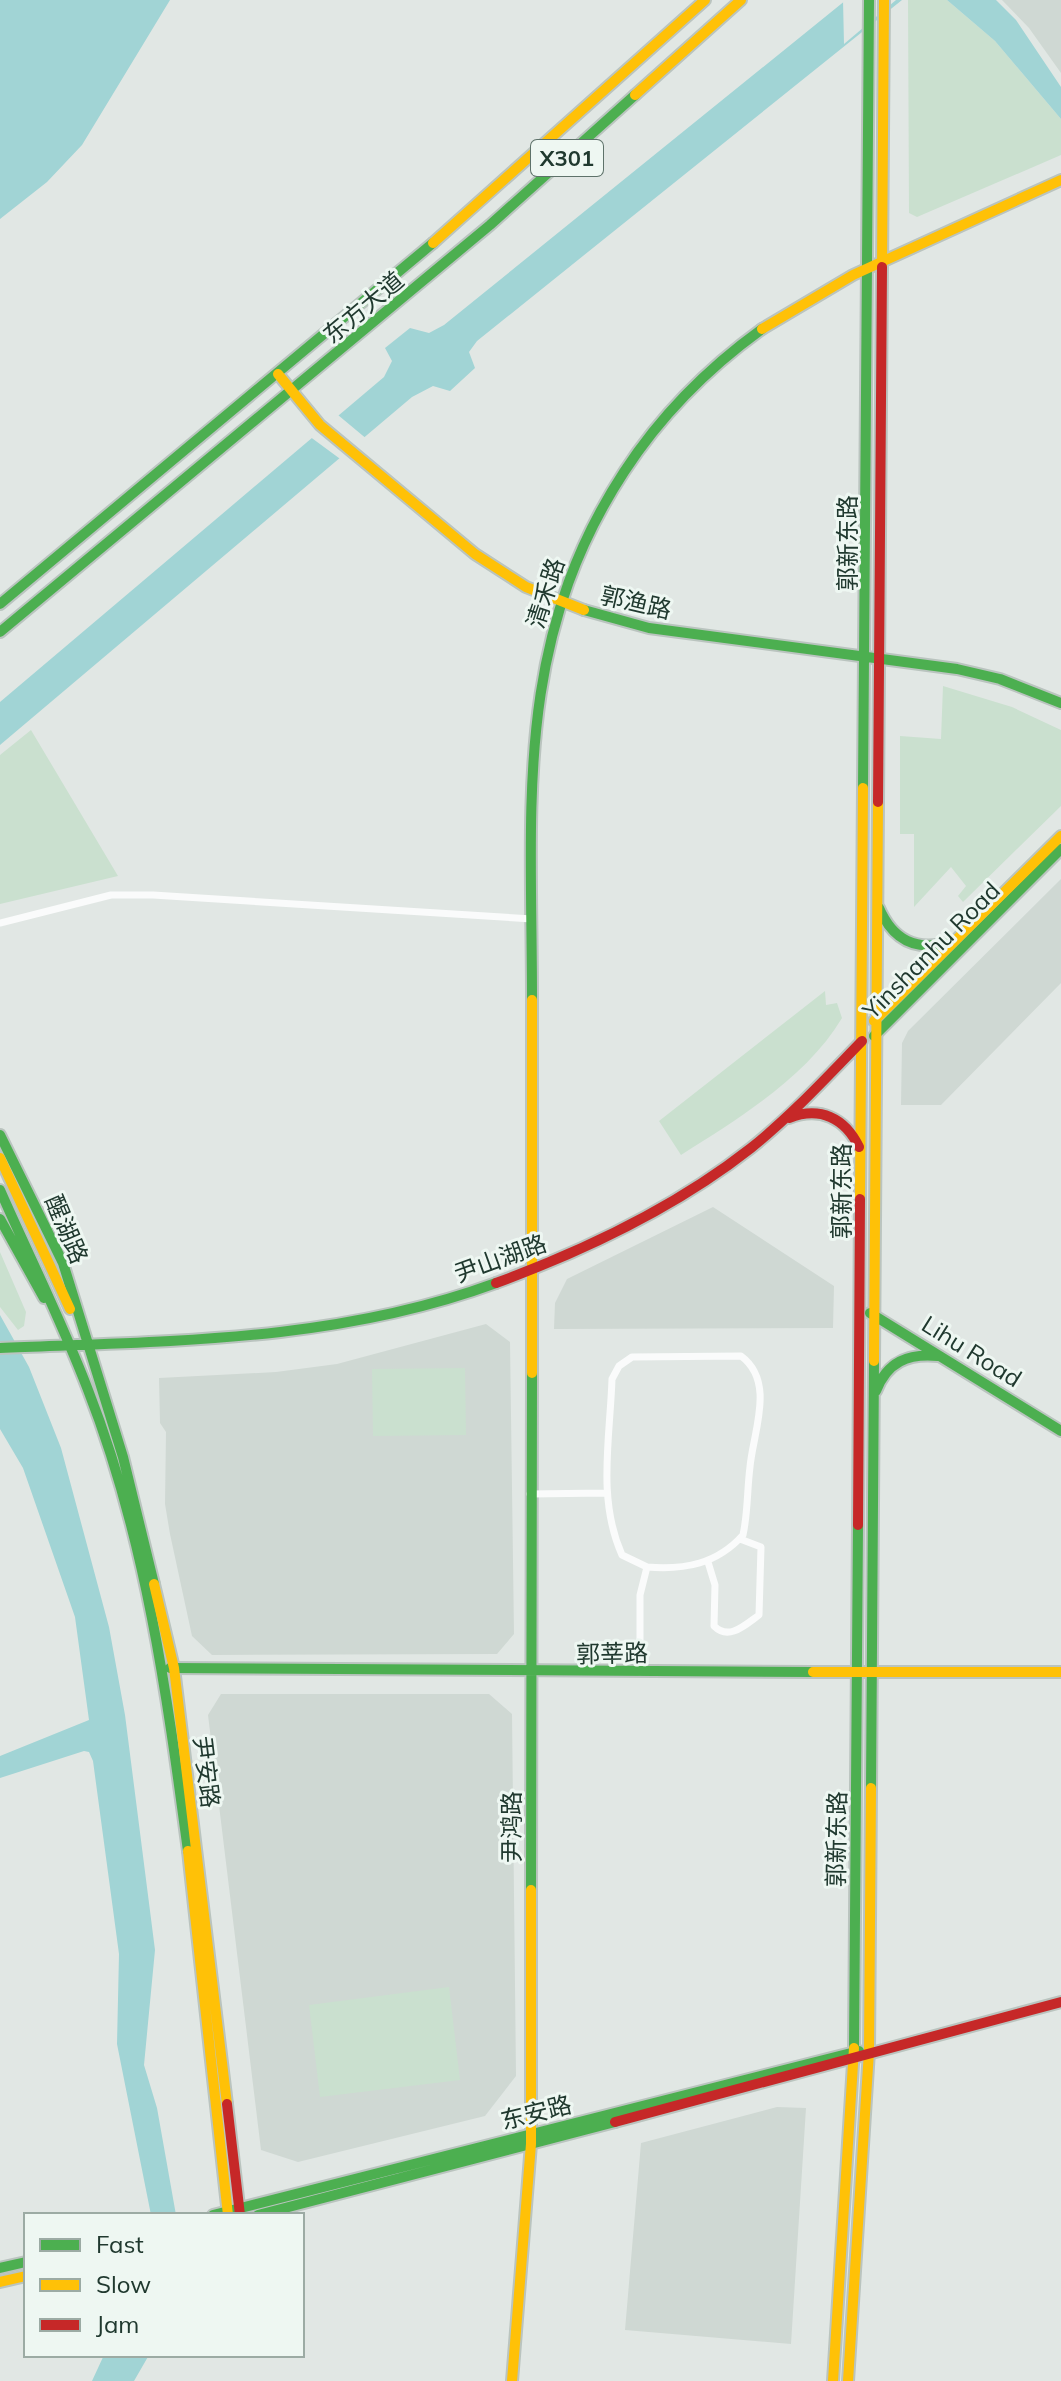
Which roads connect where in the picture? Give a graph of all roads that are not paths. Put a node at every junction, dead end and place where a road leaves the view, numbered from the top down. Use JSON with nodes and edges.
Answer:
{"nodes":[{"id":1,"x":705,"y":0,"type":"edge"},
{"id":2,"x":741,"y":0,"type":"edge"},
{"id":3,"x":884,"y":0,"type":"edge"},
{"id":4,"x":869,"y":1,"type":"edge"},
{"id":5,"x":1061,"y":180,"type":"edge"},
{"id":6,"x":882,"y":261,"type":"junction"},
{"id":7,"x":867,"y":268,"type":"junction"},
{"id":8,"x":278,"y":374,"type":"junction"},
{"id":9,"x":290,"y":393,"type":"junction"},
{"id":10,"x":559,"y":600,"type":"junction"},
{"id":11,"x":0,"y":604,"type":"edge"},
{"id":12,"x":0,"y":632,"type":"edge"},
{"id":13,"x":866,"y":658,"type":"junction"},
{"id":14,"x":880,"y":660,"type":"junction"},
{"id":15,"x":1061,"y":703,"type":"edge"},
{"id":16,"x":1061,"y":836,"type":"edge"},
{"id":17,"x":1061,"y":849,"type":"edge"},
{"id":18,"x":876,"y":901,"type":"junction"},
{"id":19,"x":532,"y":919,"type":"junction"},
{"id":20,"x":0,"y":923,"type":"edge"},
{"id":21,"x":956,"y":940,"type":"junction"},
{"id":22,"x":875,"y":1019,"type":"junction"},
{"id":23,"x":875,"y":1036,"type":"junction"},
{"id":24,"x":861,"y":1042,"type":"junction"},
{"id":25,"x":784,"y":1120,"type":"junction"},
{"id":26,"x":0,"y":1135,"type":"edge"},
{"id":27,"x":861,"y":1152,"type":"junction"},
{"id":28,"x":0,"y":1158,"type":"edge"},
{"id":29,"x":0,"y":1190,"type":"edge"},
{"id":30,"x":0,"y":1219,"type":"edge"},
{"id":31,"x":530,"y":1272,"type":"junction"},
{"id":32,"x":860,"y":1313,"type":"junction"},
{"id":33,"x":873,"y":1313,"type":"junction"},
{"id":34,"x":85,"y":1344,"type":"junction"},
{"id":35,"x":71,"y":1345,"type":"junction"},
{"id":36,"x":0,"y":1348,"type":"edge"},
{"id":37,"x":943,"y":1357,"type":"junction"},
{"id":38,"x":873,"y":1404,"type":"junction"},
{"id":39,"x":1061,"y":1431,"type":"edge"},
{"id":40,"x":605,"y":1493,"type":"junction"},
{"id":41,"x":530,"y":1494,"type":"junction"},
{"id":42,"x":740,"y":1539,"type":"junction"},
{"id":43,"x":708,"y":1562,"type":"junction"},
{"id":44,"x":647,"y":1567,"type":"junction"},
{"id":45,"x":169,"y":1668,"type":"junction"},
{"id":46,"x":857,"y":1670,"type":"junction"},
{"id":47,"x":871,"y":1671,"type":"junction"},
{"id":48,"x":640,"y":1672,"type":"junction"},
{"id":49,"x":1061,"y":1672,"type":"edge"},
{"id":50,"x":531,"y":1673,"type":"junction"},
{"id":51,"x":1061,"y":2002,"type":"edge"},
{"id":52,"x":869,"y":2051,"type":"junction"},
{"id":53,"x":854,"y":2055,"type":"junction"},
{"id":54,"x":531,"y":2139,"type":"junction"},
{"id":55,"x":240,"y":2212,"type":"edge"},
{"id":56,"x":227,"y":2213,"type":"edge"},
{"id":57,"x":265,"y":2213,"type":"edge"},
{"id":58,"x":24,"y":2262,"type":"edge"},
{"id":59,"x":0,"y":2268,"type":"edge"},
{"id":60,"x":24,"y":2276,"type":"edge"},
{"id":61,"x":0,"y":2282,"type":"edge"},
{"id":62,"x":512,"y":2381,"type":"edge"},
{"id":63,"x":833,"y":2381,"type":"edge"},
{"id":64,"x":848,"y":2381,"type":"edge"}],
"edges":[{"from":1,"to":8,"type":"main road","name":"东方大道","number":"X301"},
{"from":2,"to":9,"type":"main road","name":"东方大道","number":"X301"},
{"from":3,"to":6,"type":"main road","name":"郭新东路"},
{"from":4,"to":7,"type":"main road","name":"郭新东路"},
{"from":5,"to":6,"type":"main road","name":"清禾路"},
{"from":6,"to":7,"type":"main road","name":"清禾路"},
{"from":6,"to":14,"type":"main road","name":"郭新东路"},
{"from":7,"to":10,"type":"main road","name":"清禾路"},
{"from":7,"to":13,"type":"main road","name":"郭新东路"},
{"from":8,"to":9,"type":"main road","name":"郭渔路"},
{"from":8,"to":11,"type":"main road","name":"东方大道","number":"X301"},
{"from":9,"to":10,"type":"main road","name":"郭渔路"},
{"from":9,"to":12,"type":"main road","name":"东方大道","number":"X301"},
{"from":10,"to":13,"type":"main road","name":"郭渔路"},
{"from":10,"to":19,"type":"main road","name":"清禾路"},
{"from":13,"to":14,"type":"main road","name":"郭渔路"},
{"from":13,"to":24,"type":"main road","name":"郭新东路"},
{"from":14,"to":15,"type":"main road","name":"郭渔路"},
{"from":14,"to":18,"type":"main road","name":"郭新东路"},
{"from":16,"to":21,"type":"main road","name":"Yinshanhu Road"},
{"from":17,"to":23,"type":"main road","name":"Yinshanhu Road"},
{"from":18,"to":21,"type":"main road"},
{"from":18,"to":22,"type":"main road","name":"郭新东路"},
{"from":19,"to":20,"type":"street"},
{"from":19,"to":31,"type":"main road","name":"清禾路"},
{"from":21,"to":22,"type":"main road","name":"Yinshanhu Road"},
{"from":22,"to":23,"type":"main road","name":"郭新东路"},
{"from":22,"to":24,"type":"main road","name":"Yinshanhu Road"},
{"from":23,"to":24,"type":"main road","name":"Yinshanhu Road"},
{"from":23,"to":33,"type":"main road","name":"郭新东路"},
{"from":24,"to":25,"type":"main road","name":"尹山湖路"},
{"from":24,"to":27,"type":"main road","name":"郭新东路"},
{"from":25,"to":27,"type":"main road"},
{"from":25,"to":31,"type":"main road","name":"尹山湖路"},
{"from":26,"to":34,"type":"main road","name":"醒湖路"},
{"from":27,"to":32,"type":"main road","name":"郭新东路"},
{"from":28,"to":34,"type":"main road"},
{"from":29,"to":35,"type":"main road"},
{"from":30,"to":35,"type":"main road","name":"醒湖路"},
{"from":31,"to":34,"type":"main road","name":"尹山湖路"},
{"from":31,"to":41,"type":"main road","name":"尹鸿路"},
{"from":32,"to":33,"type":"main road"},
{"from":32,"to":46,"type":"main road","name":"郭新东路"},
{"from":33,"to":37,"type":"main road","name":"Lihu Road"},
{"from":33,"to":38,"type":"main road","name":"郭新东路"},
{"from":34,"to":35,"type":"main road","name":"尹山湖路"},
{"from":34,"to":45,"type":"main road","name":"尹安路"},
{"from":35,"to":36,"type":"main road","name":"尹山湖路"},
{"from":35,"to":45,"type":"main road","name":"尹安路"},
{"from":37,"to":38,"type":"main road"},
{"from":37,"to":39,"type":"main road","name":"Lihu Road"},
{"from":38,"to":47,"type":"main road","name":"郭新东路"},
{"from":40,"to":41,"type":"street"},
{"from":40,"to":42,"type":"street"},
{"from":40,"to":44,"type":"street"},
{"from":41,"to":50,"type":"main road","name":"尹鸿路"},
{"from":42,"to":43,"type":"street"},
{"from":42,"to":43,"type":"street"},
{"from":43,"to":44,"type":"street"},
{"from":44,"to":48,"type":"street"},
{"from":45,"to":50,"type":"main road","name":"郭莘路"},
{"from":45,"to":55,"type":"main road","name":"尹安路"},
{"from":45,"to":56,"type":"main road","name":"尹安路"},
{"from":46,"to":47,"type":"main road","name":"郭莘路"},
{"from":46,"to":48,"type":"main road","name":"郭莘路"},
{"from":46,"to":53,"type":"main road","name":"郭新东路"},
{"from":47,"to":49,"type":"main road","name":"郭莘路"},
{"from":47,"to":52,"type":"main road","name":"郭新东路"},
{"from":48,"to":50,"type":"main road","name":"郭莘路"},
{"from":50,"to":54,"type":"main road","name":"尹鸿路"},
{"from":51,"to":52,"type":"main road","name":"东安路"},
{"from":52,"to":53,"type":"main road","name":"东安路"},
{"from":52,"to":64,"type":"main road","name":"郭新东路"},
{"from":53,"to":54,"type":"main road","name":"东安路"},
{"from":53,"to":63,"type":"main road","name":"郭新东路"},
{"from":54,"to":55,"type":"main road","name":"东安路"},
{"from":54,"to":57,"type":"main road","name":"东安路"},
{"from":54,"to":62,"type":"main road","name":"尹鸿路"},
{"from":55,"to":56,"type":"main road","name":"东安路"},
{"from":58,"to":59,"type":"main road"},
{"from":60,"to":61,"type":"main road"}]}
